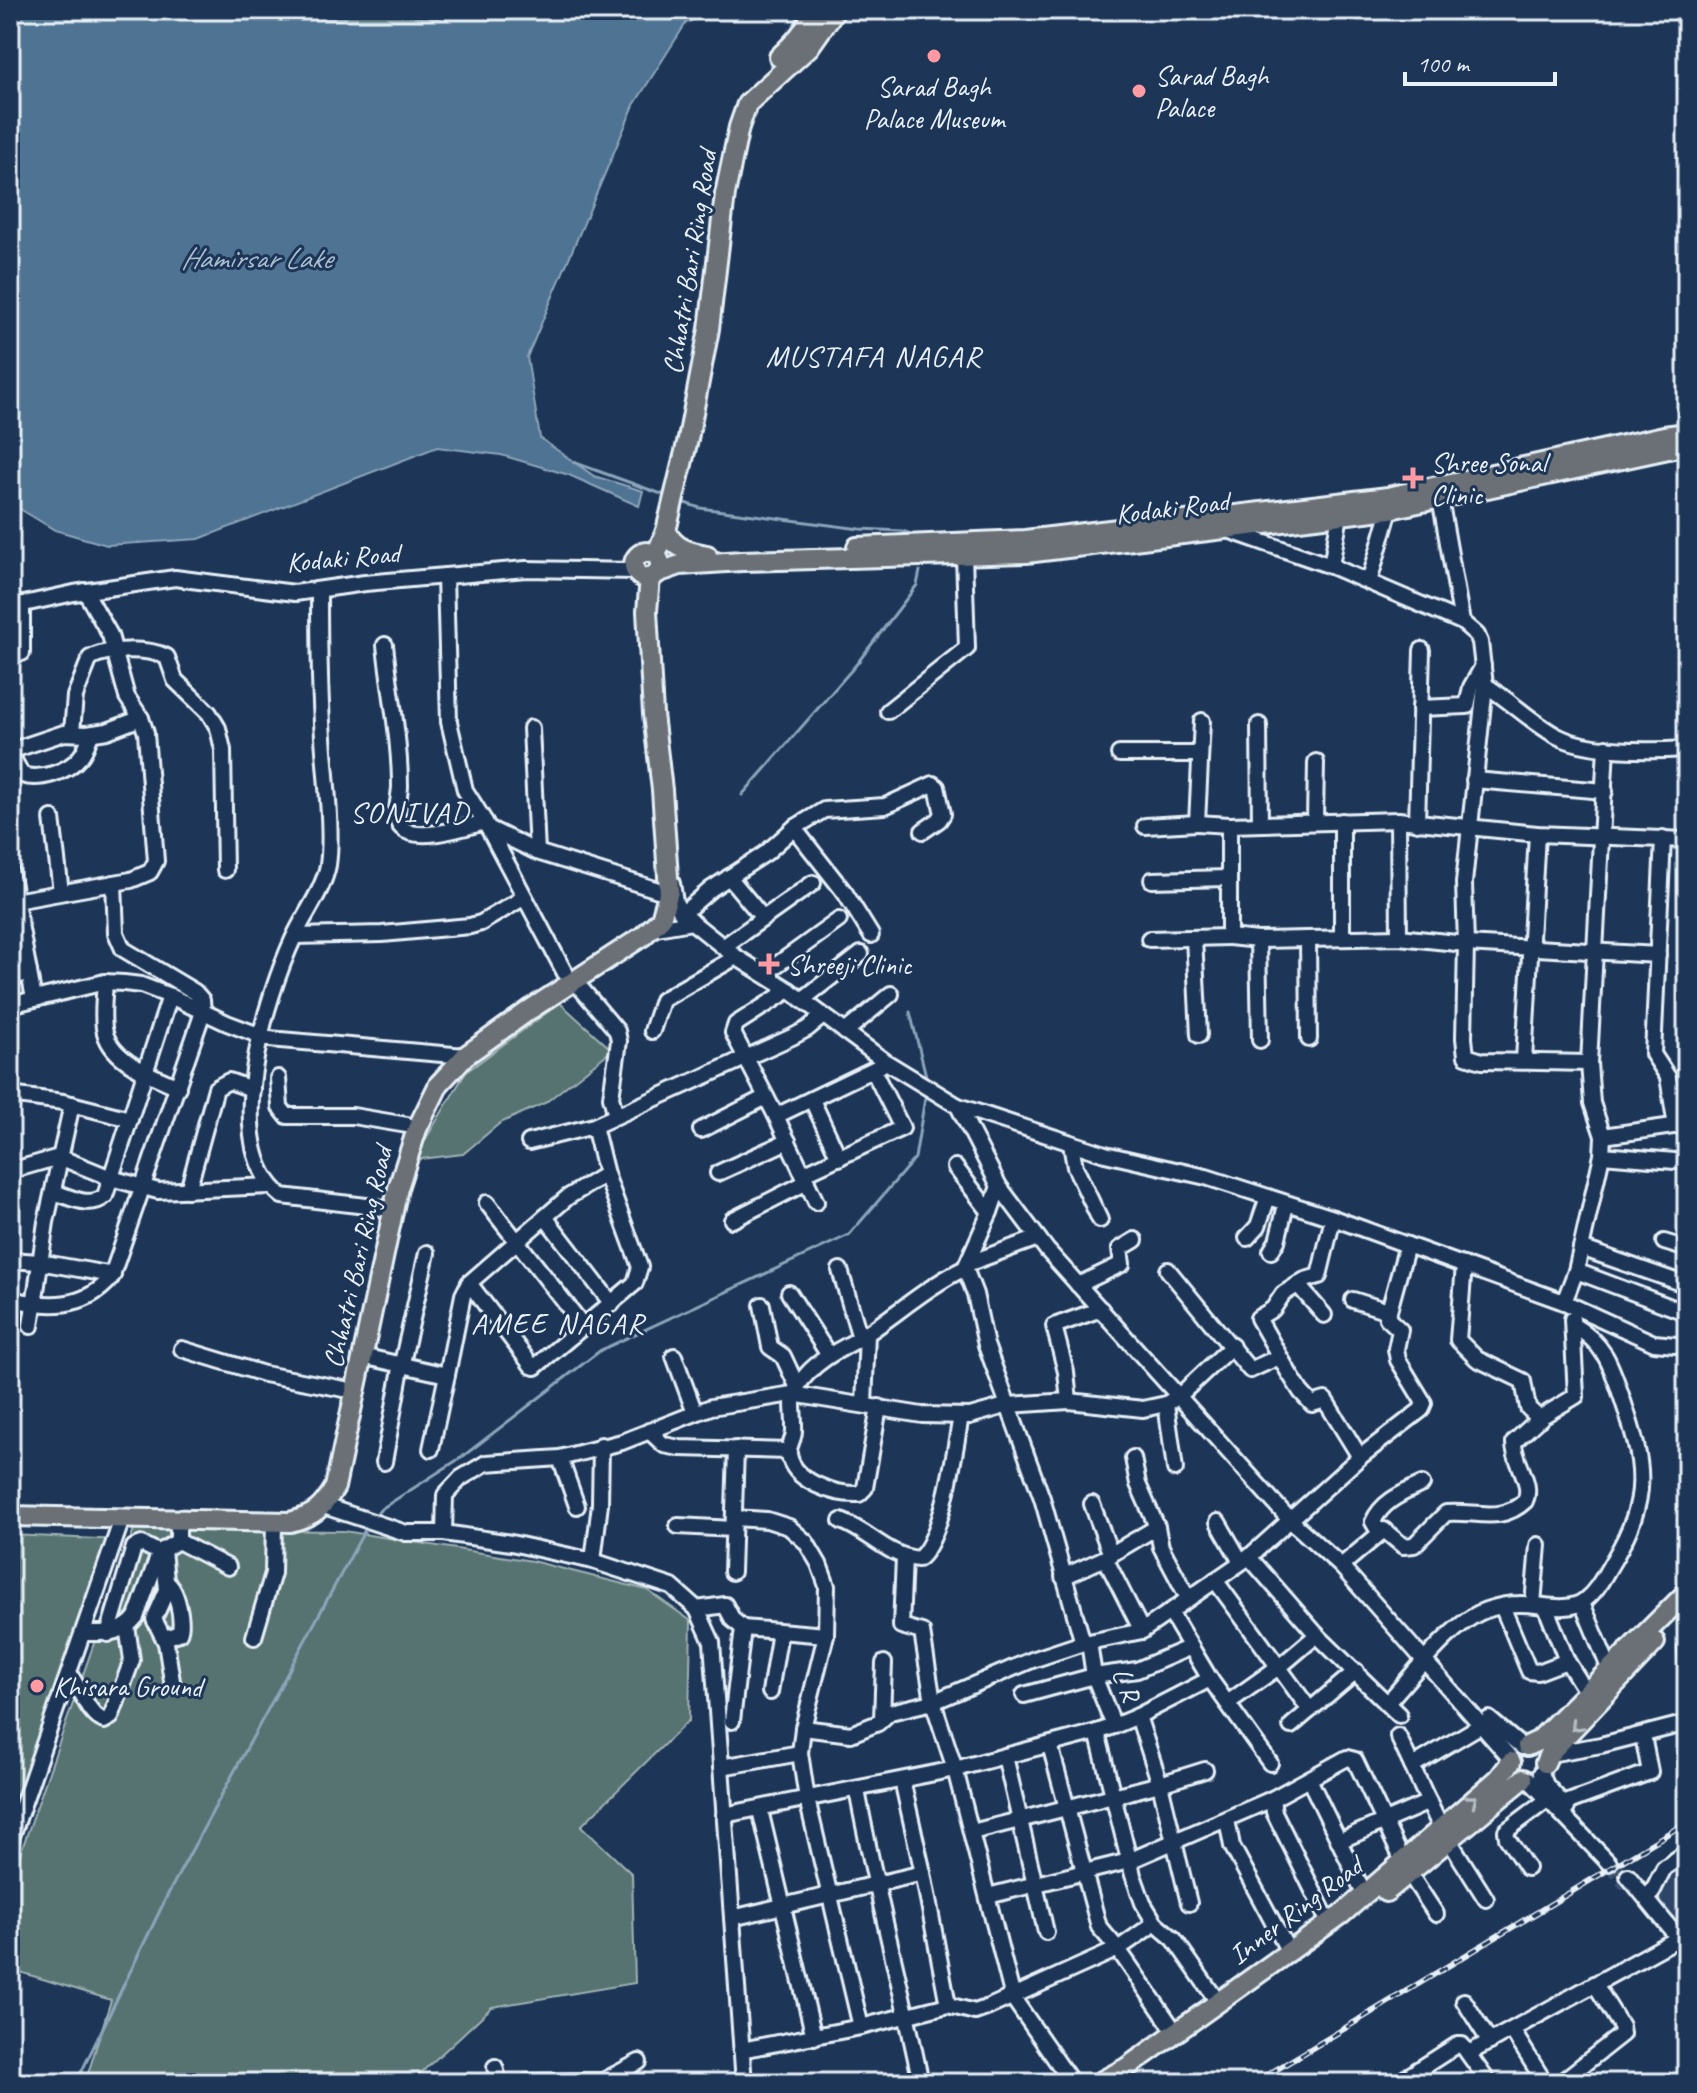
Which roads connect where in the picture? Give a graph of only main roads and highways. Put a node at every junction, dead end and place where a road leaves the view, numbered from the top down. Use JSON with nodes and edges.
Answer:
{"nodes":[{"id":1,"x":813,"y":10,"type":"edge"},
{"id":2,"x":835,"y":10,"type":"edge"},
{"id":3,"x":1687,"y":433,"type":"edge"},
{"id":4,"x":1687,"y":445,"type":"edge"},
{"id":5,"x":666,"y":531,"type":"junction"},
{"id":6,"x":707,"y":555,"type":"junction"},
{"id":7,"x":647,"y":566,"type":"junction"},
{"id":8,"x":570,"y":976,"type":"junction"},
{"id":9,"x":459,"y":1054,"type":"junction"},
{"id":10,"x":10,"y":1506,"type":"edge"},
{"id":11,"x":10,"y":1516,"type":"edge"},
{"id":12,"x":1687,"y":1592,"type":"edge"},
{"id":13,"x":1687,"y":1608,"type":"edge"},
{"id":14,"x":1518,"y":1753,"type":"junction"},
{"id":15,"x":1537,"y":1770,"type":"junction"},
{"id":16,"x":1444,"y":1833,"type":"junction"},
{"id":17,"x":1406,"y":1867,"type":"junction"},
{"id":18,"x":1098,"y":2083,"type":"edge"},
{"id":19,"x":1122,"y":2083,"type":"edge"}],
"edges":[{"from":1,"to":7,"type":"main road","name":"Chhatri Bari Ring Road"},
{"from":2,"to":5,"type":"main road","name":"Chhatri Bari Ring Road"},
{"from":3,"to":6,"type":"main road","name":"Kodaki Road"},
{"from":4,"to":7,"type":"main road","name":"Kodaki Road"},
{"from":5,"to":6,"type":"main road","name":"Kodaki Road"},
{"from":5,"to":7,"type":"main road","name":"Chhatri Bari Ring Road"},
{"from":6,"to":7,"type":"main road","name":"Kodaki Road"},
{"from":7,"to":8,"type":"main road","name":"Chhatri Bari Ring Road"},
{"from":7,"to":8,"type":"main road","name":"Chhatri Bari Ring Road"},
{"from":8,"to":9,"type":"main road","name":"Chhatri Bari Ring Road"},
{"from":9,"to":10,"type":"main road","name":"Chhatri Bari Ring Road"},
{"from":9,"to":11,"type":"main road","name":"Chhatri Bari Ring Road"},
{"from":12,"to":14,"type":"main road","name":"Inner Ring Road"},
{"from":13,"to":15,"type":"main road","name":"Inner Ring Road","one_way":true},
{"from":14,"to":15,"type":"main road"},
{"from":14,"to":15,"type":"main road"},
{"from":16,"to":14,"type":"main road","name":"Inner Ring Road","one_way":true},
{"from":15,"to":16,"type":"main road","name":"Inner Ring Road"},
{"from":16,"to":17,"type":"main road","name":"Inner Ring Road"},
{"from":17,"to":18,"type":"main road","name":"Inner Ring Road"},
{"from":17,"to":19,"type":"main road","name":"Inner Ring Road"}]}
